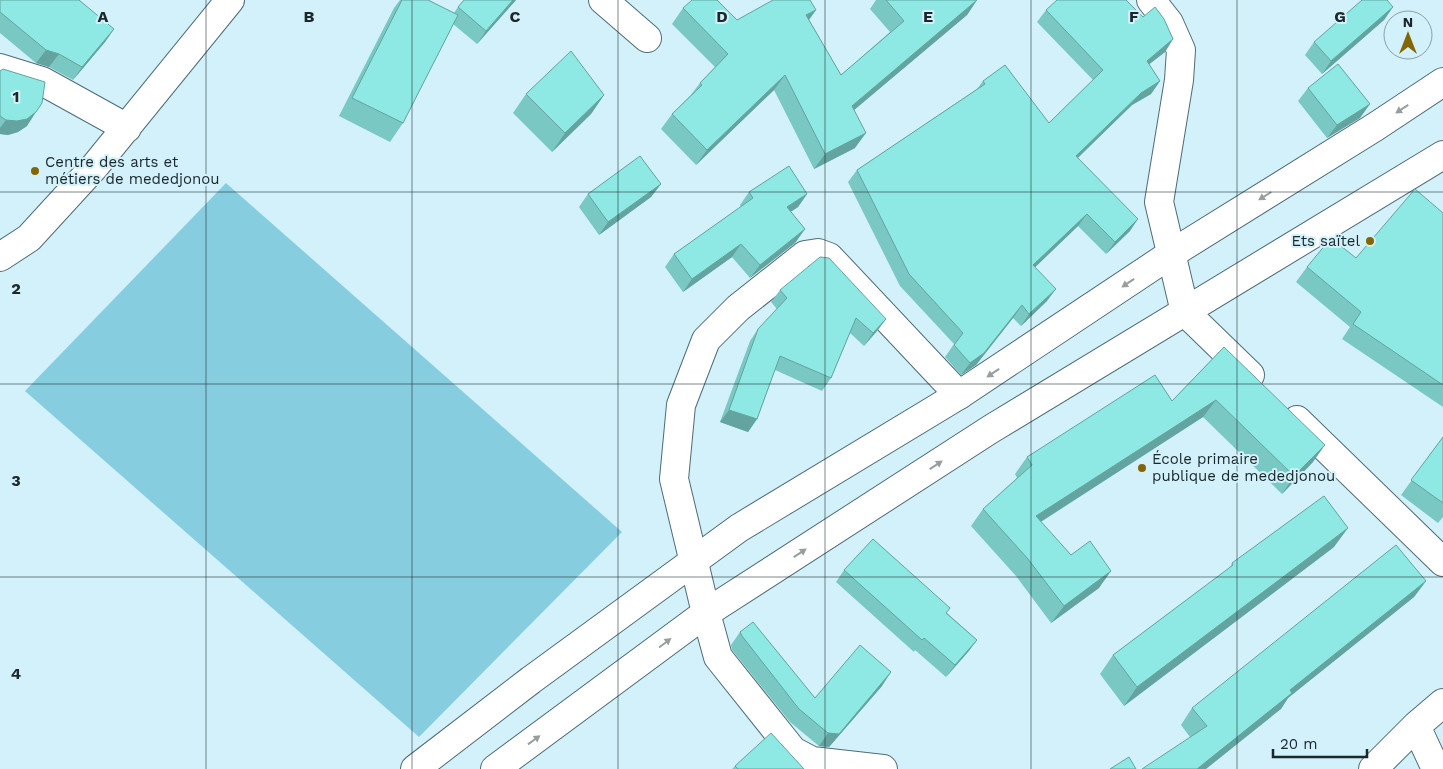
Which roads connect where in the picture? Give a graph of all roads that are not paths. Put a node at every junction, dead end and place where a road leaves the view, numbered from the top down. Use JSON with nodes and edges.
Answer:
{"nodes":[{"id":1,"x":230,"y":0,"type":"edge"},
{"id":2,"x":603,"y":0,"type":"edge"},
{"id":3,"x":1151,"y":0,"type":"edge"},
{"id":4,"x":647,"y":38,"type":"dead end"},
{"id":5,"x":0,"y":68,"type":"edge"},
{"id":6,"x":1443,"y":82,"type":"edge"},
{"id":7,"x":127,"y":128,"type":"junction"},
{"id":8,"x":1443,"y":155,"type":"edge"},
{"id":9,"x":1171,"y":254,"type":"junction"},
{"id":10,"x":0,"y":257,"type":"edge"},
{"id":11,"x":1185,"y":312,"type":"junction"},
{"id":12,"x":959,"y":395,"type":"junction"},
{"id":13,"x":694,"y":562,"type":"junction"},
{"id":14,"x":1443,"y":562,"type":"edge"},
{"id":15,"x":706,"y":613,"type":"junction"},
{"id":16,"x":1443,"y":703,"type":"edge"},
{"id":17,"x":1416,"y":726,"type":"junction"},
{"id":18,"x":414,"y":769,"type":"edge"},
{"id":19,"x":495,"y":769,"type":"edge"},
{"id":20,"x":882,"y":769,"type":"edge"},
{"id":21,"x":1373,"y":769,"type":"edge"},
{"id":22,"x":1436,"y":769,"type":"edge"}],
"edges":[{"from":1,"to":7,"type":"main road"},
{"from":2,"to":4,"type":"main road"},
{"from":3,"to":9,"type":"main road"},
{"from":5,"to":7,"type":"main road"},
{"from":6,"to":9,"type":"main road","one_way":true},
{"from":7,"to":10,"type":"main road"},
{"from":8,"to":11,"type":"main road"},
{"from":9,"to":11,"type":"main road"},
{"from":9,"to":12,"type":"main road","one_way":true},
{"from":11,"to":14,"type":"main road"},
{"from":15,"to":11,"type":"main road","one_way":true},
{"from":12,"to":13,"type":"main road"},
{"from":12,"to":13,"type":"main road"},
{"from":13,"to":15,"type":"main road"},
{"from":13,"to":18,"type":"main road"},
{"from":19,"to":15,"type":"main road","one_way":true},
{"from":15,"to":20,"type":"main road"},
{"from":16,"to":17,"type":"main road"},
{"from":17,"to":21,"type":"main road"},
{"from":17,"to":22,"type":"main road"}]}
